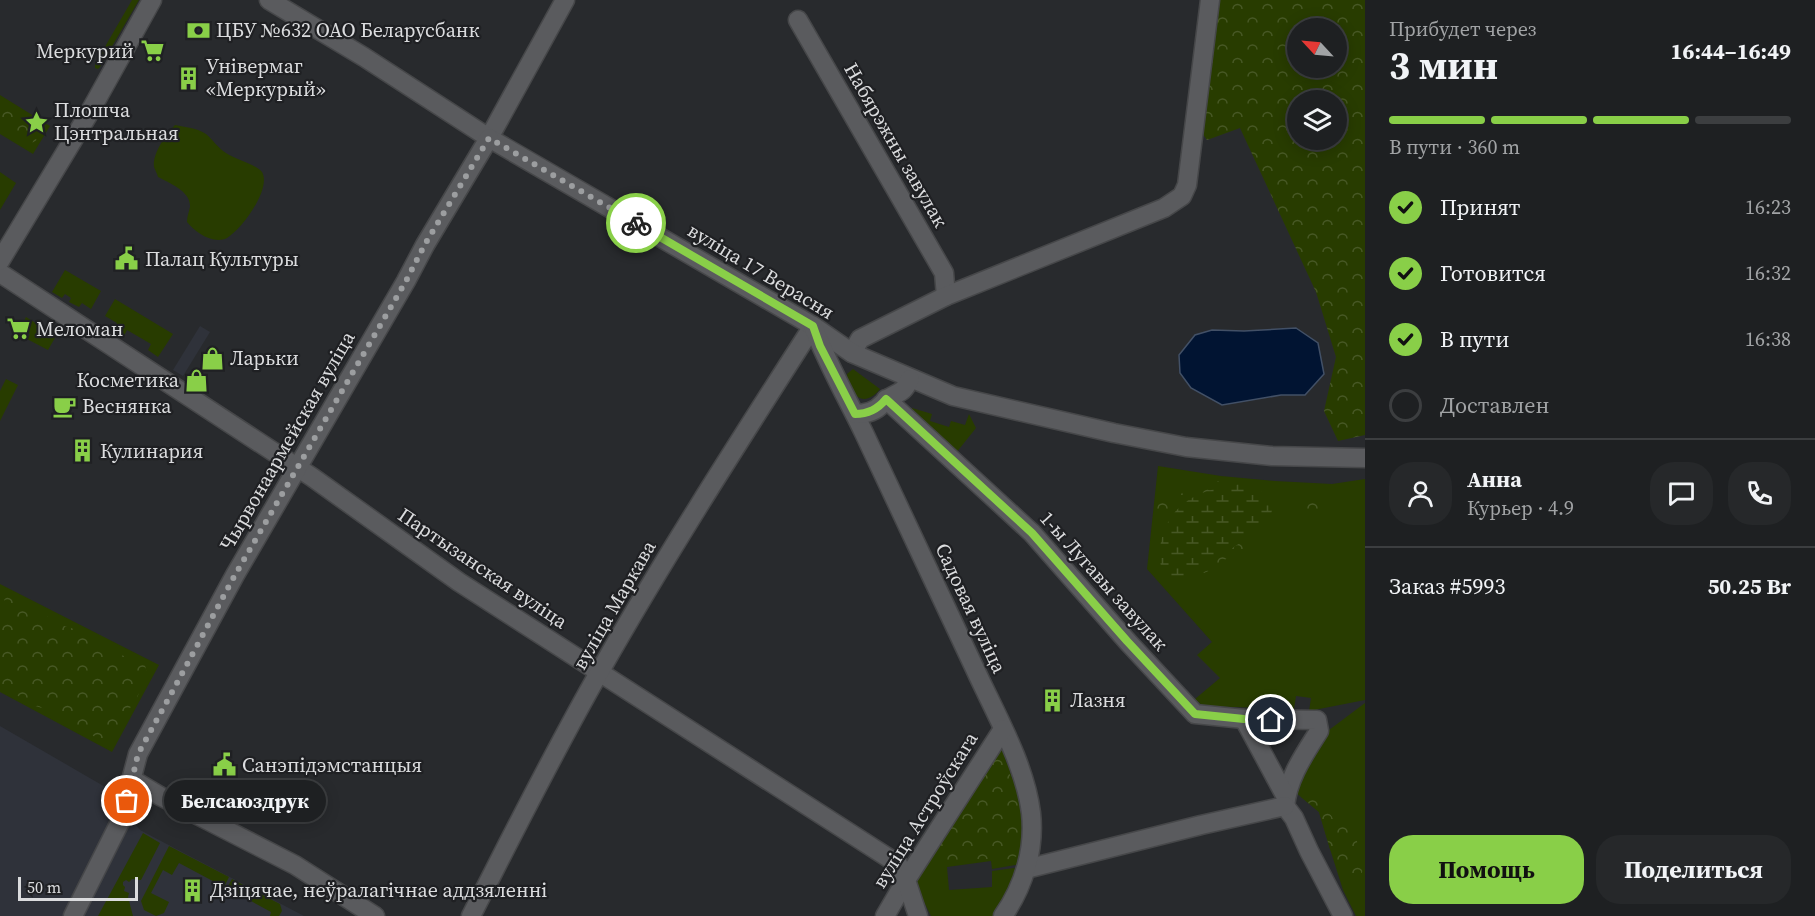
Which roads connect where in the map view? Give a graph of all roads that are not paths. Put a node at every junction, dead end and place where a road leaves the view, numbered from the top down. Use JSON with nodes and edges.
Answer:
{"nodes":[{"id":1,"x":152,"y":0,"type":"edge"},
{"id":2,"x":269,"y":0,"type":"edge"},
{"id":3,"x":565,"y":0,"type":"edge"},
{"id":4,"x":1210,"y":0,"type":"edge"},
{"id":5,"x":798,"y":20,"type":"dead end"},
{"id":6,"x":489,"y":138,"type":"junction"},
{"id":7,"x":0,"y":261,"type":"edge"},
{"id":8,"x":0,"y":273,"type":"edge"},
{"id":9,"x":946,"y":296,"type":"junction"},
{"id":10,"x":813,"y":326,"type":"junction"},
{"id":11,"x":852,"y":353,"type":"junction"},
{"id":12,"x":910,"y":379,"type":"junction"},
{"id":13,"x":886,"y":399,"type":"junction"},
{"id":14,"x":855,"y":414,"type":"junction"},
{"id":15,"x":1365,"y":458,"type":"edge"},
{"id":16,"x":297,"y":467,"type":"junction"},
{"id":17,"x":600,"y":672,"type":"junction"},
{"id":18,"x":1244,"y":719,"type":"junction"},
{"id":19,"x":1003,"y":729,"type":"junction"},
{"id":20,"x":133,"y":780,"type":"junction"},
{"id":21,"x":1285,"y":801,"type":"junction"},
{"id":22,"x":1026,"y":869,"type":"junction"},
{"id":23,"x":906,"y":880,"type":"junction"},
{"id":24,"x":73,"y":916,"type":"edge"},
{"id":25,"x":375,"y":916,"type":"edge"},
{"id":26,"x":471,"y":916,"type":"edge"},
{"id":27,"x":885,"y":916,"type":"edge"},
{"id":28,"x":918,"y":916,"type":"edge"},
{"id":29,"x":1003,"y":916,"type":"edge"},
{"id":30,"x":1343,"y":916,"type":"edge"}],
"edges":[{"from":1,"to":7,"type":"street"},
{"from":2,"to":6,"type":"street","name":"вуліца 17 Верасня"},
{"from":3,"to":6,"type":"street","name":"Чырвонаармейская вуліца"},
{"from":4,"to":9,"type":"street"},
{"from":5,"to":9,"type":"street","name":"Набярэжны завулак"},
{"from":6,"to":10,"type":"street","name":"вуліца 17 Верасня"},
{"from":6,"to":16,"type":"street","name":"Чырвонаармейская вуліца"},
{"from":8,"to":16,"type":"street","name":"Партызанская вуліца"},
{"from":9,"to":11,"type":"street"},
{"from":10,"to":11,"type":"street","name":"вуліца 17 Верасня"},
{"from":10,"to":14,"type":"street","name":"Садовая вуліца"},
{"from":10,"to":17,"type":"street","name":"вуліца Маркава"},
{"from":11,"to":12,"type":"street","name":"вуліца 17 Верасня"},
{"from":12,"to":13,"type":"street"},
{"from":12,"to":15,"type":"street","name":"вуліца 17 Верасня"},
{"from":13,"to":14,"type":"street"},
{"from":13,"to":18,"type":"street","name":"1-ы Лугавы завулак"},
{"from":14,"to":19,"type":"street","name":"Садовая вуліца"},
{"from":16,"to":17,"type":"street","name":"Партызанская вуліца"},
{"from":16,"to":20,"type":"street","name":"Чырвонаармейская вуліца"},
{"from":17,"to":23,"type":"street","name":"Партызанская вуліца"},
{"from":17,"to":26,"type":"street","name":"вуліца Маркава"},
{"from":18,"to":21,"type":"street"},
{"from":18,"to":21,"type":"street","name":"1-ы Лугавы завулак"},
{"from":19,"to":22,"type":"street","name":"Садовая вуліца"},
{"from":19,"to":23,"type":"street","name":"вуліца Астроўскага"},
{"from":20,"to":24,"type":"street","name":"Чырвонаармейская вуліца"},
{"from":20,"to":25,"type":"street"},
{"from":21,"to":22,"type":"street"},
{"from":21,"to":30,"type":"street"},
{"from":22,"to":29,"type":"street","name":"Садовая вуліца"},
{"from":23,"to":27,"type":"street","name":"вуліца Астроўскага"},
{"from":23,"to":28,"type":"street","name":"Партызанская вуліца"}]}
